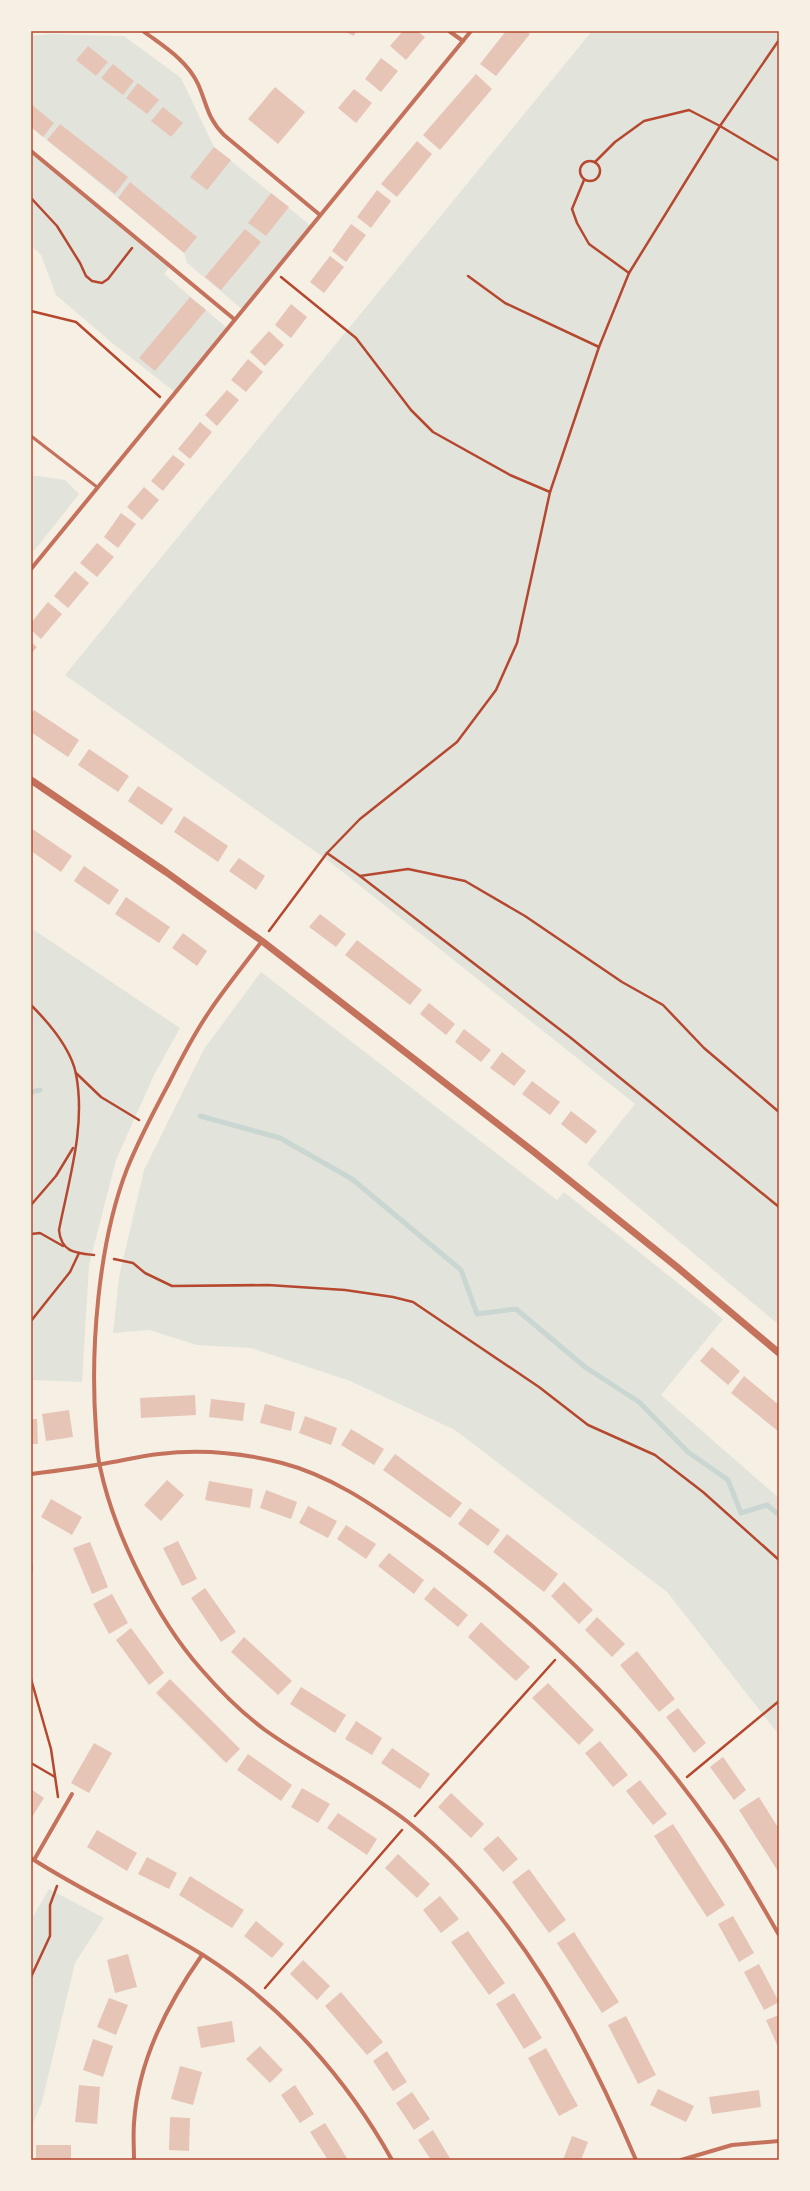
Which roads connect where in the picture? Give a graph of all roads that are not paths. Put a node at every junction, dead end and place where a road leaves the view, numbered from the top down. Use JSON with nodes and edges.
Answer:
{"nodes":[{"id":1,"x":143,"y":31,"type":"edge"},
{"id":2,"x":449,"y":31,"type":"edge"},
{"id":3,"x":471,"y":31,"type":"edge"},
{"id":4,"x":463,"y":41,"type":"junction"},
{"id":5,"x":31,"y":151,"type":"edge"},
{"id":6,"x":320,"y":215,"type":"junction"},
{"id":7,"x":234,"y":319,"type":"junction"},
{"id":8,"x":31,"y":436,"type":"edge"},
{"id":9,"x":97,"y":487,"type":"junction"},
{"id":10,"x":31,"y":561,"type":"edge"},
{"id":11,"x":35,"y":564,"type":"junction"},
{"id":12,"x":31,"y":569,"type":"edge"},
{"id":13,"x":31,"y":780,"type":"edge"},
{"id":14,"x":262,"y":941,"type":"junction"},
{"id":15,"x":779,"y":1353,"type":"edge"},
{"id":16,"x":99,"y":1465,"type":"junction"},
{"id":17,"x":31,"y":1474,"type":"edge"},
{"id":18,"x":72,"y":1794,"type":"dead end"},
{"id":19,"x":32,"y":1859,"type":"edge"},
{"id":20,"x":779,"y":1935,"type":"edge"},
{"id":21,"x":202,"y":1955,"type":"junction"},
{"id":22,"x":779,"y":2141,"type":"edge"},
{"id":23,"x":134,"y":2160,"type":"edge"},
{"id":24,"x":392,"y":2160,"type":"edge"},
{"id":25,"x":636,"y":2160,"type":"edge"},
{"id":26,"x":681,"y":2160,"type":"edge"}],
"edges":[{"from":1,"to":6,"type":"street"},
{"from":2,"to":4,"type":"street"},
{"from":3,"to":4,"type":"street"},
{"from":4,"to":6,"type":"street"},
{"from":5,"to":7,"type":"street"},
{"from":6,"to":7,"type":"street"},
{"from":7,"to":9,"type":"street"},
{"from":8,"to":9,"type":"lane"},
{"from":9,"to":11,"type":"street"},
{"from":10,"to":11,"type":"street"},
{"from":11,"to":12,"type":"street"},
{"from":13,"to":14,"type":"street"},
{"from":14,"to":15,"type":"street"},
{"from":14,"to":16,"type":"street"},
{"from":16,"to":17,"type":"street"},
{"from":16,"to":20,"type":"street"},
{"from":16,"to":25,"type":"street"},
{"from":18,"to":19,"type":"street"},
{"from":19,"to":21,"type":"street"},
{"from":21,"to":23,"type":"street"},
{"from":21,"to":24,"type":"street"},
{"from":22,"to":26,"type":"street"}]}
